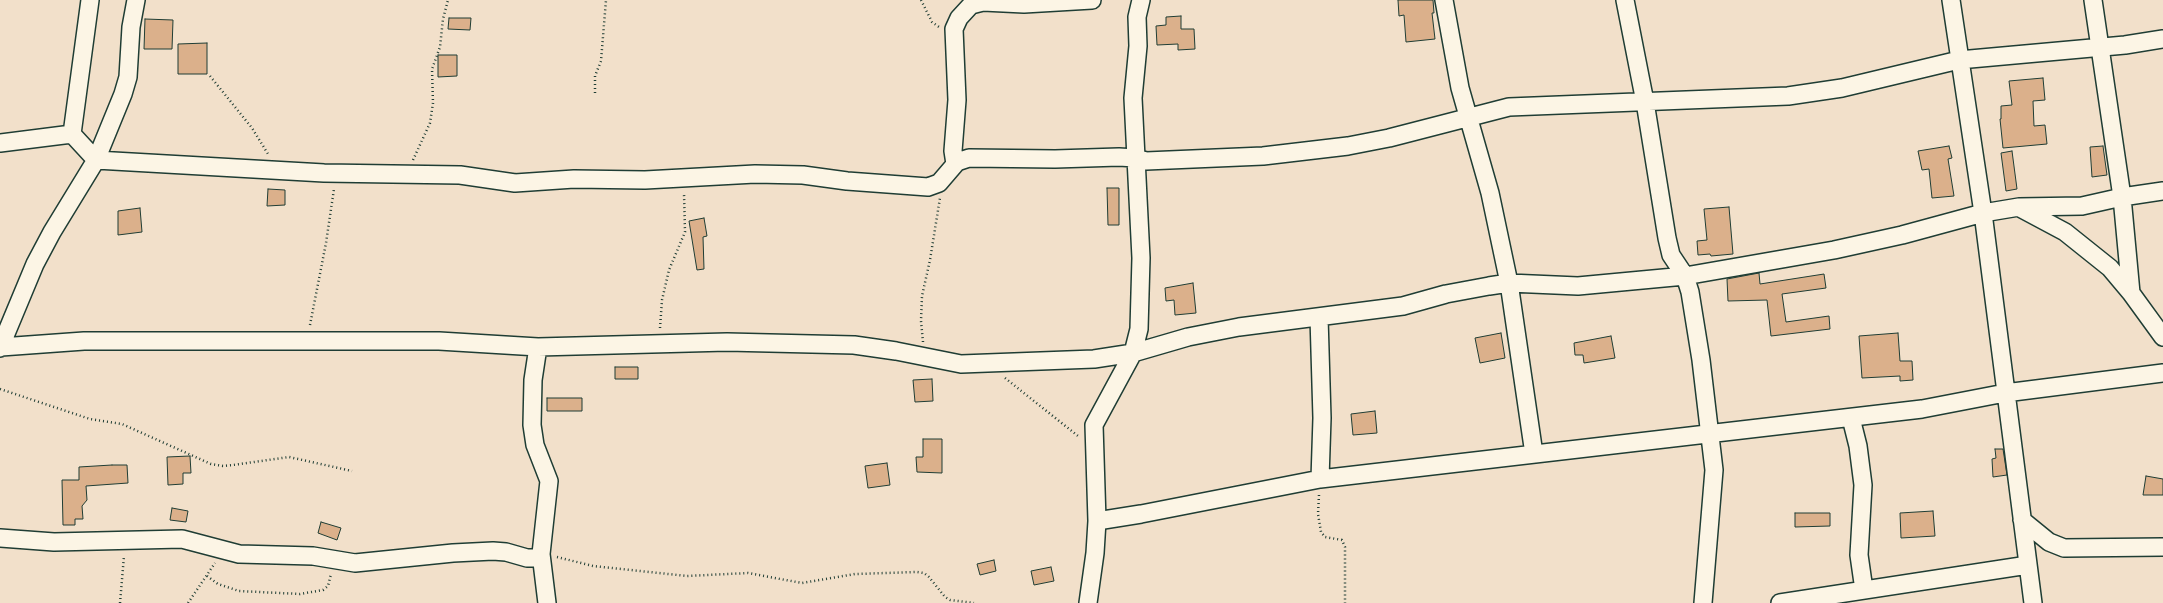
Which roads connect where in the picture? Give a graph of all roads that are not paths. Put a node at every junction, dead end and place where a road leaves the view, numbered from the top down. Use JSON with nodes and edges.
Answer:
{"nodes":[{"id":1,"x":90,"y":0,"type":"edge"},
{"id":2,"x":136,"y":0,"type":"edge"},
{"id":3,"x":1092,"y":0,"type":"edge"},
{"id":4,"x":1141,"y":0,"type":"edge"},
{"id":5,"x":1444,"y":0,"type":"edge"},
{"id":6,"x":1625,"y":0,"type":"edge"},
{"id":7,"x":1951,"y":0,"type":"edge"},
{"id":8,"x":2093,"y":0,"type":"edge"},
{"id":9,"x":2163,"y":39,"type":"edge"},
{"id":10,"x":2100,"y":47,"type":"junction"},
{"id":11,"x":1959,"y":60,"type":"junction"},
{"id":12,"x":1645,"y":102,"type":"junction"},
{"id":13,"x":1467,"y":118,"type":"junction"},
{"id":14,"x":72,"y":134,"type":"junction"},
{"id":15,"x":0,"y":143,"type":"edge"},
{"id":16,"x":1135,"y":158,"type":"junction"},
{"id":17,"x":96,"y":160,"type":"junction"},
{"id":18,"x":955,"y":164,"type":"junction"},
{"id":19,"x":2163,"y":191,"type":"edge"},
{"id":20,"x":2122,"y":197,"type":"junction"},
{"id":21,"x":2019,"y":207,"type":"junction"},
{"id":22,"x":1983,"y":213,"type":"junction"},
{"id":23,"x":1685,"y":276,"type":"junction"},
{"id":24,"x":1509,"y":283,"type":"junction"},
{"id":25,"x":2131,"y":293,"type":"junction"},
{"id":26,"x":1319,"y":317,"type":"junction"},
{"id":27,"x":4,"y":325,"type":"edge"},
{"id":28,"x":2163,"y":337,"type":"edge"},
{"id":29,"x":538,"y":347,"type":"junction"},
{"id":30,"x":0,"y":348,"type":"edge"},
{"id":31,"x":1133,"y":353,"type":"junction"},
{"id":32,"x":2163,"y":374,"type":"edge"},
{"id":33,"x":2005,"y":393,"type":"junction"},
{"id":34,"x":1851,"y":418,"type":"junction"},
{"id":35,"x":1710,"y":435,"type":"junction"},
{"id":36,"x":1534,"y":454,"type":"junction"},
{"id":37,"x":1320,"y":479,"type":"junction"},
{"id":38,"x":2022,"y":520,"type":"junction"},
{"id":39,"x":1097,"y":521,"type":"junction"},
{"id":40,"x":0,"y":538,"type":"edge"},
{"id":41,"x":2163,"y":547,"type":"edge"},
{"id":42,"x":541,"y":558,"type":"junction"},
{"id":43,"x":2028,"y":565,"type":"junction"},
{"id":44,"x":1864,"y":590,"type":"junction"},
{"id":45,"x":547,"y":603,"type":"edge"},
{"id":46,"x":1088,"y":603,"type":"edge"},
{"id":47,"x":1703,"y":603,"type":"edge"},
{"id":48,"x":1780,"y":603,"type":"edge"},
{"id":49,"x":2033,"y":603,"type":"edge"}],
"edges":[{"from":1,"to":14,"type":"street"},
{"from":2,"to":17,"type":"street"},
{"from":3,"to":18,"type":"street"},
{"from":4,"to":16,"type":"street"},
{"from":5,"to":13,"type":"street"},
{"from":6,"to":12,"type":"street"},
{"from":7,"to":11,"type":"street"},
{"from":8,"to":10,"type":"street"},
{"from":9,"to":10,"type":"street"},
{"from":10,"to":11,"type":"street"},
{"from":10,"to":20,"type":"street"},
{"from":11,"to":12,"type":"street"},
{"from":11,"to":22,"type":"street"},
{"from":12,"to":13,"type":"street"},
{"from":12,"to":23,"type":"street"},
{"from":13,"to":16,"type":"street"},
{"from":13,"to":24,"type":"street"},
{"from":14,"to":15,"type":"street"},
{"from":14,"to":17,"type":"street"},
{"from":16,"to":18,"type":"street"},
{"from":16,"to":31,"type":"street"},
{"from":17,"to":18,"type":"street"},
{"from":17,"to":27,"type":"street"},
{"from":19,"to":20,"type":"street"},
{"from":20,"to":21,"type":"street"},
{"from":20,"to":25,"type":"street"},
{"from":21,"to":22,"type":"street"},
{"from":21,"to":25,"type":"street"},
{"from":22,"to":23,"type":"street"},
{"from":22,"to":33,"type":"street"},
{"from":23,"to":24,"type":"street"},
{"from":23,"to":35,"type":"street"},
{"from":24,"to":26,"type":"street"},
{"from":24,"to":36,"type":"street"},
{"from":25,"to":28,"type":"street"},
{"from":26,"to":31,"type":"street"},
{"from":26,"to":37,"type":"street"},
{"from":27,"to":30,"type":"street"},
{"from":29,"to":30,"type":"street"},
{"from":29,"to":31,"type":"street"},
{"from":29,"to":42,"type":"street"},
{"from":31,"to":39,"type":"street"},
{"from":32,"to":33,"type":"street"},
{"from":33,"to":34,"type":"street"},
{"from":33,"to":38,"type":"street"},
{"from":34,"to":35,"type":"street"},
{"from":34,"to":44,"type":"street"},
{"from":35,"to":36,"type":"street"},
{"from":35,"to":47,"type":"street"},
{"from":36,"to":37,"type":"street"},
{"from":37,"to":39,"type":"street"},
{"from":38,"to":41,"type":"street"},
{"from":38,"to":43,"type":"street"},
{"from":39,"to":46,"type":"street"},
{"from":40,"to":42,"type":"street"},
{"from":42,"to":45,"type":"street"},
{"from":43,"to":44,"type":"street"},
{"from":43,"to":49,"type":"street"},
{"from":44,"to":48,"type":"street"}]}
